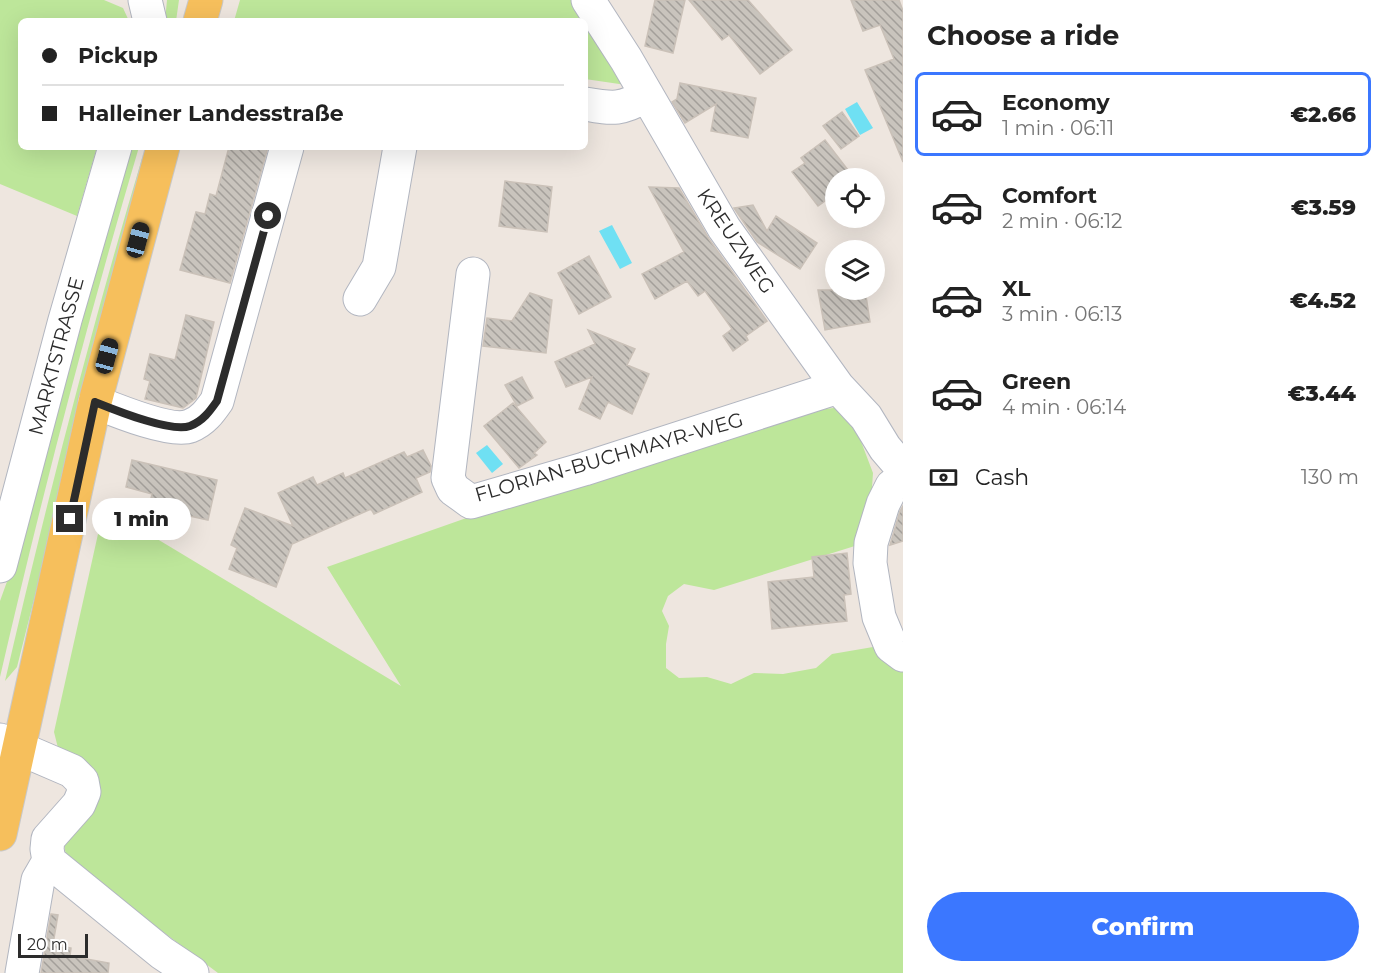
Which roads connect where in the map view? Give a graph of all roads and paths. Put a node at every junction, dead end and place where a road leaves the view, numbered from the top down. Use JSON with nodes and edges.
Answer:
{"nodes":[{"id":1,"x":145,"y":0,"type":"edge"},
{"id":2,"x":206,"y":0,"type":"edge"},
{"id":3,"x":588,"y":0,"type":"edge"},
{"id":4,"x":149,"y":18,"type":"edge"},
{"id":5,"x":201,"y":18,"type":"edge"},
{"id":6,"x":647,"y":95,"type":"junction"},
{"id":7,"x":588,"y":104,"type":"edge"},
{"id":8,"x":115,"y":150,"type":"edge"},
{"id":9,"x":162,"y":150,"type":"edge"},
{"id":10,"x":286,"y":150,"type":"edge"},
{"id":11,"x":399,"y":150,"type":"edge"},
{"id":12,"x":472,"y":274,"type":"dead end"},
{"id":13,"x":360,"y":298,"type":"dead end"},
{"id":14,"x":838,"y":387,"type":"junction"},
{"id":15,"x":95,"y":402,"type":"junction"},
{"id":16,"x":903,"y":469,"type":"edge"},
{"id":17,"x":903,"y":479,"type":"edge"},
{"id":18,"x":0,"y":567,"type":"edge"},
{"id":19,"x":903,"y":655,"type":"edge"},
{"id":20,"x":9,"y":744,"type":"edge"},
{"id":21,"x":0,"y":834,"type":"edge"},
{"id":22,"x":49,"y":861,"type":"junction"},
{"id":23,"x":22,"y":973,"type":"edge"},
{"id":24,"x":192,"y":973,"type":"edge"}],
"edges":[{"from":1,"to":4,"type":"street"},
{"from":2,"to":5,"type":"main road"},
{"from":3,"to":6,"type":"street","name":"KREUZWEG"},
{"from":6,"to":7,"type":"street"},
{"from":6,"to":14,"type":"street","name":"KREUZWEG"},
{"from":8,"to":18,"type":"street","name":"MARKTSTRASSE"},
{"from":9,"to":15,"type":"main road"},
{"from":10,"to":15,"type":"street"},
{"from":11,"to":13,"type":"street"},
{"from":12,"to":14,"type":"street","name":"FLORIAN-BUCHMAYR-WEG"},
{"from":14,"to":16,"type":"street","name":"KREUZWEG"},
{"from":15,"to":20,"type":"main road"},
{"from":17,"to":19,"type":"street"},
{"from":20,"to":21,"type":"main road"},
{"from":20,"to":22,"type":"street"},
{"from":22,"to":23,"type":"street"},
{"from":22,"to":24,"type":"street"}]}
